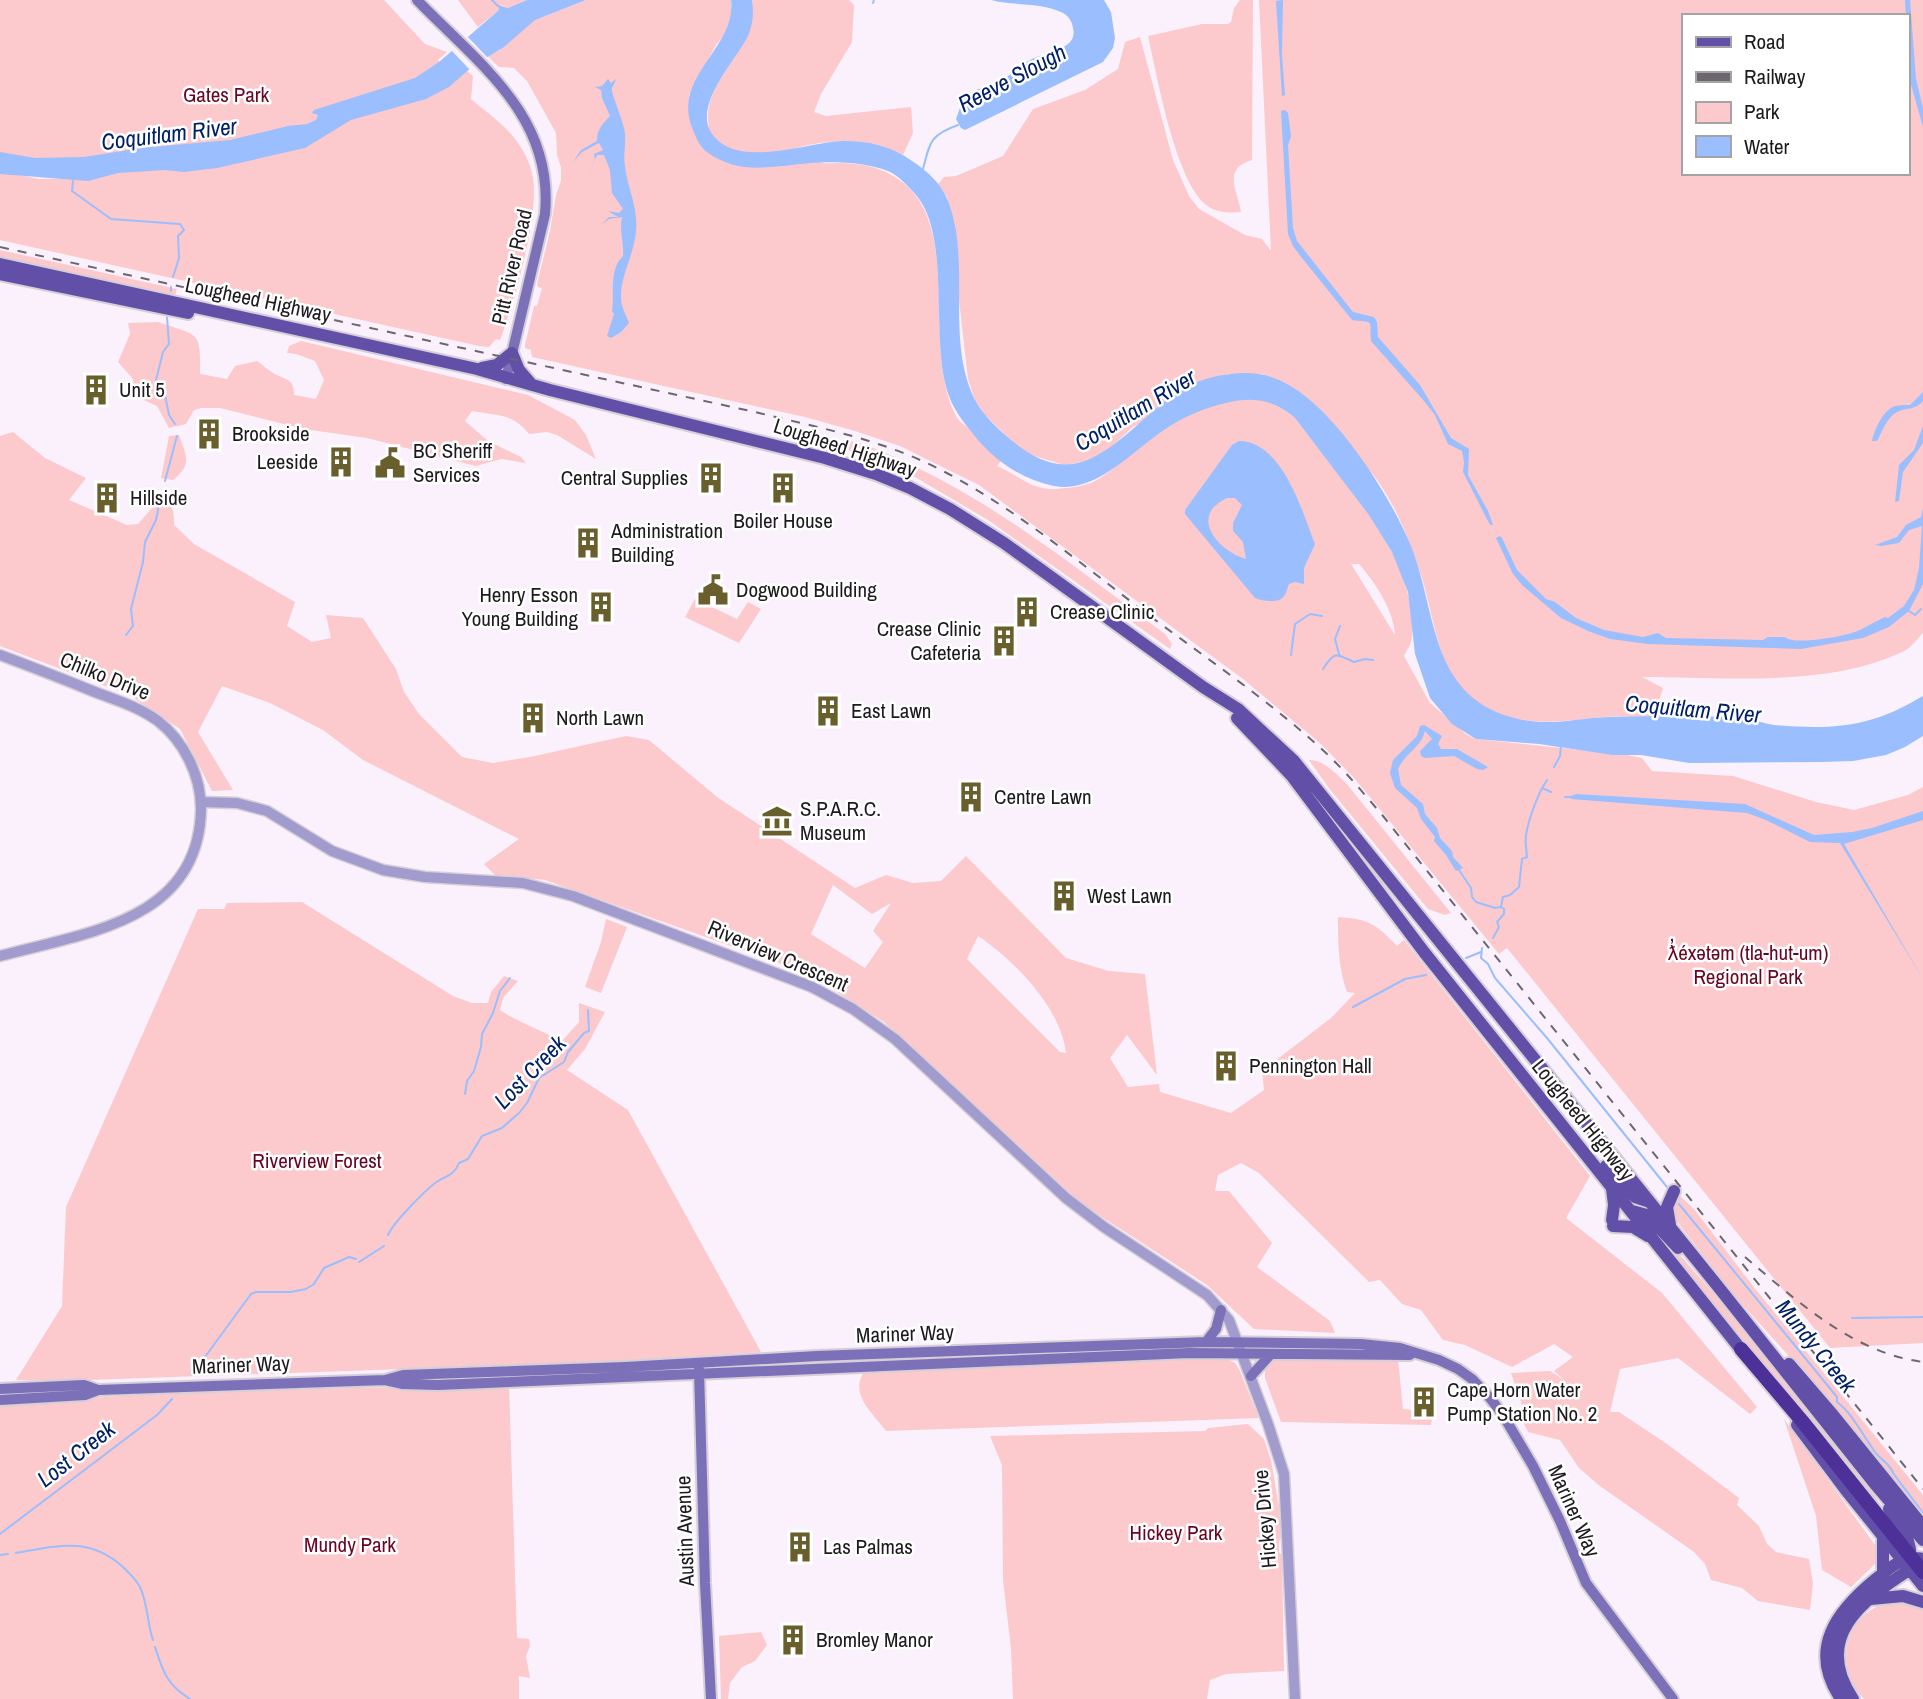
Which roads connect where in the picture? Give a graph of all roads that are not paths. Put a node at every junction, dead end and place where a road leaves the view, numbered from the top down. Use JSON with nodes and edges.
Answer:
{"nodes":[{"id":1,"x":417,"y":0,"type":"edge"},
{"id":2,"x":0,"y":264,"type":"edge"},
{"id":3,"x":0,"y":274,"type":"edge"},
{"id":4,"x":512,"y":353,"type":"junction"},
{"id":5,"x":477,"y":369,"type":"junction"},
{"id":6,"x":506,"y":379,"type":"junction"},
{"id":7,"x":532,"y":385,"type":"junction"},
{"id":8,"x":0,"y":655,"type":"edge"},
{"id":9,"x":1203,"y":687,"type":"junction"},
{"id":10,"x":201,"y":802,"type":"junction"},
{"id":11,"x":0,"y":956,"type":"edge"},
{"id":12,"x":1536,"y":1092,"type":"junction"},
{"id":13,"x":1611,"y":1185,"type":"junction"},
{"id":14,"x":1674,"y":1191,"type":"dead end"},
{"id":15,"x":1650,"y":1202,"type":"junction"},
{"id":16,"x":1632,"y":1211,"type":"junction"},
{"id":17,"x":1670,"y":1226,"type":"junction"},
{"id":18,"x":1657,"y":1242,"type":"junction"},
{"id":19,"x":1727,"y":1298,"type":"junction"},
{"id":20,"x":1221,"y":1310,"type":"junction"},
{"id":21,"x":1761,"y":1339,"type":"junction"},
{"id":22,"x":1206,"y":1342,"type":"junction"},
{"id":23,"x":1240,"y":1347,"type":"junction"},
{"id":24,"x":1741,"y":1349,"type":"junction"},
{"id":25,"x":1271,"y":1354,"type":"junction"},
{"id":26,"x":1427,"y":1356,"type":"junction"},
{"id":27,"x":699,"y":1368,"type":"junction"},
{"id":28,"x":717,"y":1373,"type":"junction"},
{"id":29,"x":681,"y":1375,"type":"junction"},
{"id":30,"x":1251,"y":1376,"type":"junction"},
{"id":31,"x":385,"y":1380,"type":"junction"},
{"id":32,"x":0,"y":1389,"type":"edge"},
{"id":33,"x":98,"y":1390,"type":"junction"},
{"id":34,"x":700,"y":1397,"type":"junction"},
{"id":35,"x":0,"y":1400,"type":"edge"},
{"id":36,"x":1875,"y":1485,"type":"junction"},
{"id":37,"x":1923,"y":1526,"type":"edge"},
{"id":38,"x":1883,"y":1538,"type":"junction"},
{"id":39,"x":1923,"y":1540,"type":"edge"},
{"id":40,"x":1915,"y":1565,"type":"edge"},
{"id":41,"x":1883,"y":1574,"type":"junction"},
{"id":42,"x":1923,"y":1586,"type":"edge"},
{"id":43,"x":1871,"y":1599,"type":"junction"},
{"id":44,"x":1923,"y":1602,"type":"edge"},
{"id":45,"x":711,"y":1699,"type":"edge"},
{"id":46,"x":1295,"y":1699,"type":"edge"},
{"id":47,"x":1673,"y":1699,"type":"edge"},
{"id":48,"x":1841,"y":1699,"type":"edge"},
{"id":49,"x":1853,"y":1699,"type":"edge"}],
"edges":[{"from":1,"to":4,"type":"main road","name":"Pitt River Road"},
{"from":2,"to":5,"type":"main road","name":"Lougheed Highway"},
{"from":3,"to":6,"type":"main road","name":"Lougheed Highway"},
{"from":4,"to":5,"type":"main road"},
{"from":4,"to":6,"type":"main road","name":"Pitt River Road"},
{"from":4,"to":7,"type":"main road"},
{"from":5,"to":6,"type":"main road","name":"Lougheed Highway"},
{"from":6,"to":7,"type":"main road","name":"Lougheed Highway"},
{"from":7,"to":9,"type":"main road","name":"Lougheed Highway"},
{"from":8,"to":10,"type":"street","name":"Chilko Drive"},
{"from":9,"to":12,"type":"main road","name":"Lougheed Highway"},
{"from":9,"to":15,"type":"main road","name":"Lougheed Highway"},
{"from":10,"to":11,"type":"street","name":"Chilko Drive"},
{"from":10,"to":20,"type":"street","name":"Riverview Crescent"},
{"from":12,"to":13,"type":"main road","name":"Lougheed Highway"},
{"from":12,"to":15,"type":"main road"},
{"from":13,"to":16,"type":"main road","name":"Lougheed Highway"},
{"from":13,"to":18,"type":"main road"},
{"from":14,"to":17,"type":"main road"},
{"from":15,"to":17,"type":"main road","name":"Lougheed Highway"},
{"from":16,"to":18,"type":"main road","name":"Lougheed Highway"},
{"from":16,"to":19,"type":"main road"},
{"from":17,"to":19,"type":"main road","name":"Lougheed Highway"},
{"from":18,"to":24,"type":"main road","name":"Lougheed Highway"},
{"from":19,"to":21,"type":"main road","name":"Lougheed Highway"},
{"from":20,"to":22,"type":"main road"},
{"from":20,"to":23,"type":"street","name":"Riverview Crescent"},
{"from":21,"to":36,"type":"main road","name":"Lougheed Highway"},
{"from":21,"to":37,"type":"main road"},
{"from":22,"to":23,"type":"main road","name":"Mariner Way"},
{"from":22,"to":27,"type":"main road","name":"Mariner Way"},
{"from":23,"to":25,"type":"main road","name":"Mariner Way"},
{"from":23,"to":26,"type":"main road","name":"Mariner Way"},
{"from":23,"to":28,"type":"main road","name":"Mariner Way"},
{"from":23,"to":30,"type":"street","name":"Hickey Drive"},
{"from":24,"to":38,"type":"main road","name":"Lougheed Highway"},
{"from":24,"to":40,"type":"highway"},
{"from":25,"to":26,"type":"main road","name":"Mariner Way"},
{"from":25,"to":30,"type":"main road"},
{"from":26,"to":47,"type":"main road","name":"Mariner Way"},
{"from":27,"to":28,"type":"main road","name":"Mariner Way"},
{"from":27,"to":29,"type":"main road","name":"Mariner Way"},
{"from":27,"to":31,"type":"main road","name":"Mariner Way"},
{"from":27,"to":34,"type":"main road","name":"Austin Avenue"},
{"from":28,"to":34,"type":"main road"},
{"from":29,"to":31,"type":"main road","name":"Mariner Way"},
{"from":29,"to":34,"type":"main road"},
{"from":30,"to":46,"type":"street","name":"Hickey Drive"},
{"from":31,"to":33,"type":"main road","name":"Mariner Way"},
{"from":32,"to":33,"type":"main road","name":"Mariner Way"},
{"from":33,"to":35,"type":"main road","name":"Mariner Way"},
{"from":34,"to":45,"type":"main road","name":"Austin Avenue"},
{"from":36,"to":39,"type":"main road","name":"Lougheed Highway"},
{"from":36,"to":40,"type":"main road"},
{"from":38,"to":40,"type":"main road","name":"Lougheed Highway"},
{"from":38,"to":41,"type":"main road"},
{"from":40,"to":41,"type":"main road"},
{"from":40,"to":42,"type":"main road","name":"Lougheed Highway"},
{"from":40,"to":43,"type":"main road"},
{"from":41,"to":48,"type":"main road"},
{"from":43,"to":44,"type":"main road"},
{"from":43,"to":49,"type":"main road"}]}
